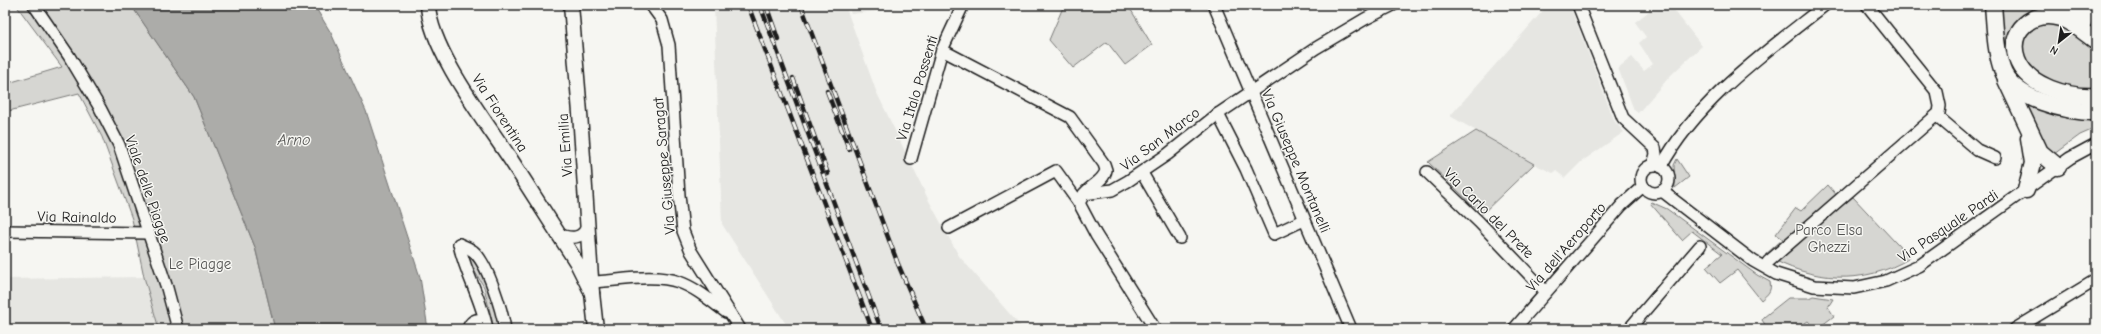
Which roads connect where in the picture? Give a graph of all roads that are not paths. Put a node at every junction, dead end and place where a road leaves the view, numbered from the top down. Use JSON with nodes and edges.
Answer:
{"nodes":[{"id":1,"x":34,"y":5,"type":"edge"},
{"id":2,"x":428,"y":5,"type":"edge"},
{"id":3,"x":571,"y":5,"type":"edge"},
{"id":4,"x":651,"y":5,"type":"edge"},
{"id":5,"x":964,"y":5,"type":"edge"},
{"id":6,"x":1214,"y":5,"type":"edge"},
{"id":7,"x":1394,"y":5,"type":"edge"},
{"id":8,"x":1578,"y":5,"type":"edge"},
{"id":9,"x":1825,"y":5,"type":"edge"},
{"id":10,"x":1867,"y":5,"type":"edge"},
{"id":11,"x":1993,"y":5,"type":"edge"},
{"id":12,"x":2062,"y":5,"type":"edge"},
{"id":13,"x":2085,"y":5,"type":"edge"},
{"id":14,"x":2096,"y":13,"type":"edge"},
{"id":15,"x":2096,"y":30,"type":"edge"},
{"id":16,"x":2096,"y":41,"type":"edge"},
{"id":17,"x":942,"y":50,"type":"junction"},
{"id":18,"x":2002,"y":71,"type":"junction"},
{"id":19,"x":1250,"y":92,"type":"junction"},
{"id":20,"x":2096,"y":96,"type":"edge"},
{"id":21,"x":2096,"y":112,"type":"edge"},
{"id":22,"x":1218,"y":114,"type":"junction"},
{"id":23,"x":1937,"y":116,"type":"junction"},
{"id":24,"x":2025,"y":123,"type":"junction"},
{"id":25,"x":2096,"y":144,"type":"edge"},
{"id":26,"x":1996,"y":158,"type":"dead end"},
{"id":27,"x":911,"y":159,"type":"dead end"},
{"id":28,"x":1657,"y":166,"type":"junction"},
{"id":29,"x":2058,"y":166,"type":"junction"},
{"id":30,"x":1427,"y":172,"type":"dead end"},
{"id":31,"x":1142,"y":173,"type":"junction"},
{"id":32,"x":1643,"y":186,"type":"junction"},
{"id":33,"x":2026,"y":190,"type":"junction"},
{"id":34,"x":1662,"y":191,"type":"junction"},
{"id":35,"x":1082,"y":199,"type":"junction"},
{"id":36,"x":1304,"y":220,"type":"junction"},
{"id":37,"x":588,"y":225,"type":"junction"},
{"id":38,"x":949,"y":228,"type":"dead end"},
{"id":39,"x":5,"y":231,"type":"edge"},
{"id":40,"x":148,"y":233,"type":"junction"},
{"id":41,"x":558,"y":234,"type":"junction"},
{"id":42,"x":1180,"y":238,"type":"dead end"},
{"id":43,"x":1700,"y":246,"type":"dead end"},
{"id":44,"x":1768,"y":262,"type":"dead end"},
{"id":45,"x":2096,"y":280,"type":"edge"},
{"id":46,"x":592,"y":288,"type":"junction"},
{"id":47,"x":1546,"y":292,"type":"junction"},
{"id":48,"x":731,"y":316,"type":"junction"},
{"id":49,"x":485,"y":324,"type":"edge"},
{"id":50,"x":178,"y":329,"type":"edge"},
{"id":51,"x":468,"y":329,"type":"edge"},
{"id":52,"x":505,"y":329,"type":"edge"},
{"id":53,"x":596,"y":329,"type":"edge"},
{"id":54,"x":740,"y":329,"type":"edge"},
{"id":55,"x":1155,"y":329,"type":"edge"},
{"id":56,"x":1351,"y":329,"type":"edge"},
{"id":57,"x":1514,"y":329,"type":"edge"},
{"id":58,"x":1629,"y":329,"type":"edge"},
{"id":59,"x":2015,"y":329,"type":"edge"}],
"edges":[{"from":1,"to":40,"type":"street","name":"Viale delle Piagge"},
{"from":2,"to":41,"type":"main road","name":"Via Fiorentina"},
{"from":3,"to":37,"type":"main road","name":"Via Emilia"},
{"from":4,"to":48,"type":"street","name":"Via Giuseppe Saragat"},
{"from":5,"to":17,"type":"street","name":"Via Italo Possenti"},
{"from":6,"to":19,"type":"street","name":"Via Giuseppe Montanelli"},
{"from":7,"to":19,"type":"street","name":"Via San Marco"},
{"from":8,"to":28,"type":"street"},
{"from":9,"to":28,"type":"street"},
{"from":10,"to":23,"type":"street"},
{"from":11,"to":18,"type":"highway"},
{"from":12,"to":15,"type":"highway"},
{"from":13,"to":14,"type":"highway"},
{"from":16,"to":20,"type":"highway"},
{"from":17,"to":27,"type":"street","name":"Via Italo Possenti"},
{"from":17,"to":35,"type":"street"},
{"from":18,"to":21,"type":"highway"},
{"from":18,"to":24,"type":"highway"},
{"from":19,"to":22,"type":"street","name":"Via San Marco"},
{"from":19,"to":36,"type":"street","name":"Via Giuseppe Montanelli"},
{"from":22,"to":31,"type":"street","name":"Via San Marco"},
{"from":22,"to":36,"type":"street"},
{"from":23,"to":26,"type":"street"},
{"from":23,"to":44,"type":"street"},
{"from":24,"to":29,"type":"highway"},
{"from":24,"to":33,"type":"highway"},
{"from":25,"to":29,"type":"street","name":"Via Pasquale Pardi"},
{"from":28,"to":32,"type":"street"},
{"from":28,"to":34,"type":"street"},
{"from":29,"to":33,"type":"street","name":"Via Pasquale Pardi"},
{"from":30,"to":47,"type":"street","name":"Via Carlo del Prete"},
{"from":31,"to":35,"type":"street","name":"Via San Marco"},
{"from":31,"to":42,"type":"street"},
{"from":32,"to":34,"type":"street"},
{"from":32,"to":47,"type":"street","name":"Via dell'Aeroporto"},
{"from":33,"to":34,"type":"street","name":"Via Pasquale Pardi"},
{"from":35,"to":38,"type":"street"},
{"from":35,"to":55,"type":"street"},
{"from":36,"to":56,"type":"street","name":"Via Giuseppe Montanelli"},
{"from":37,"to":41,"type":"street"},
{"from":37,"to":46,"type":"main road","name":"Via Emilia"},
{"from":39,"to":40,"type":"street","name":"Via Rainaldo"},
{"from":40,"to":50,"type":"street","name":"Viale delle Piagge"},
{"from":41,"to":46,"type":"main road","name":"Via Fiorentina"},
{"from":43,"to":58,"type":"street"},
{"from":45,"to":59,"type":"street"},
{"from":46,"to":48,"type":"street"},
{"from":46,"to":53,"type":"main road","name":"Via Emilia"},
{"from":47,"to":57,"type":"street","name":"Via dell'Aeroporto"},
{"from":48,"to":54,"type":"street","name":"Via Giuseppe Saragat"},
{"from":49,"to":51,"type":"street"},
{"from":49,"to":52,"type":"street"}]}
